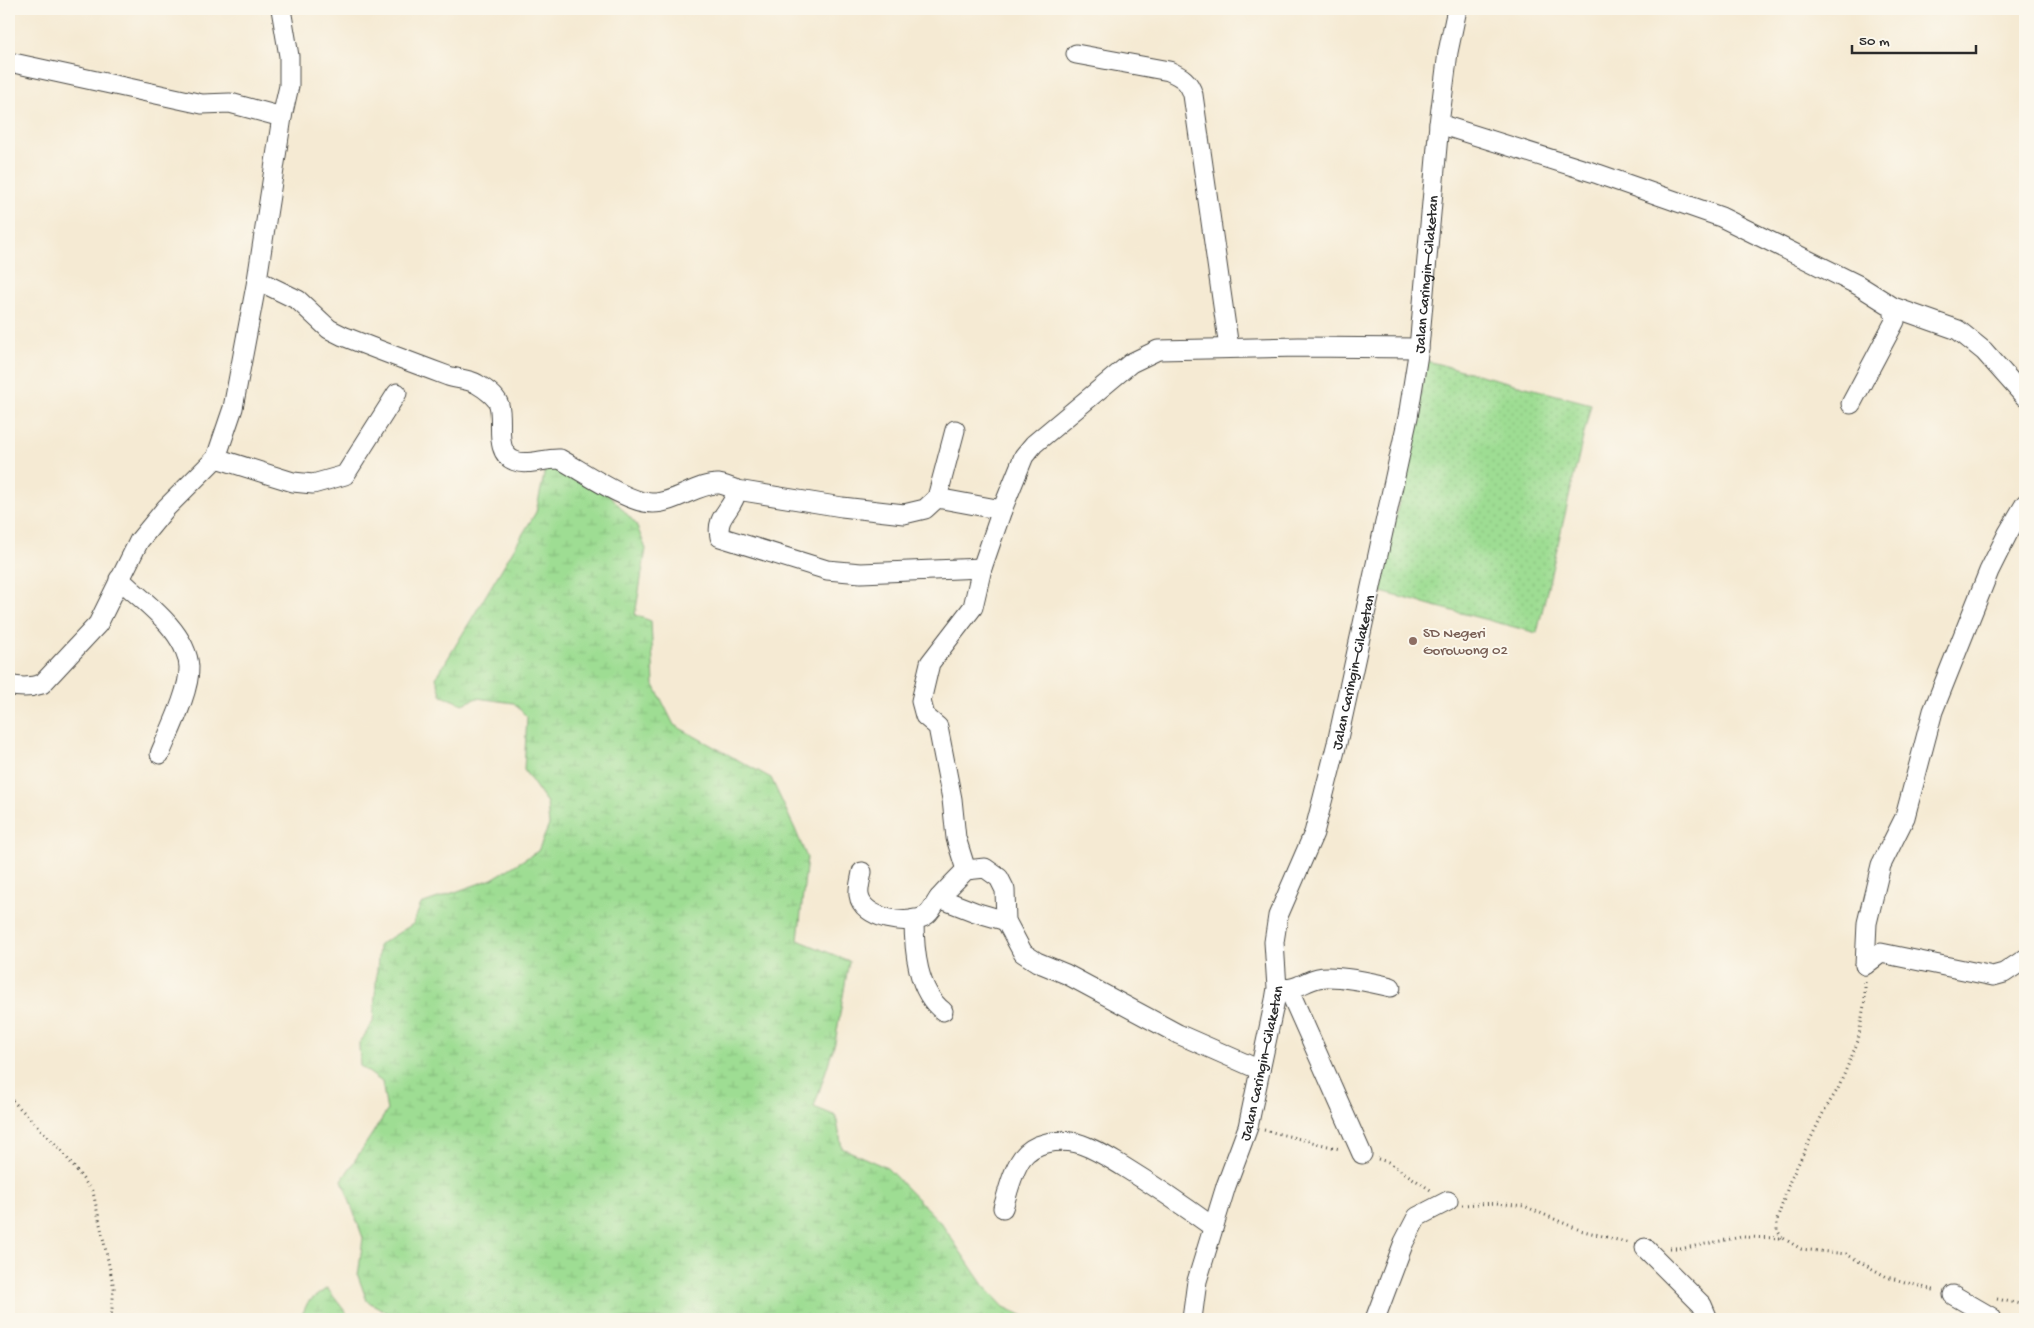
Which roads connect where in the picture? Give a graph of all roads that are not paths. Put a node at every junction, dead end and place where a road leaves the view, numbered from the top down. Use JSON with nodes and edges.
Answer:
{"nodes":[{"id":1,"x":281,"y":9,"type":"edge"},
{"id":2,"x":1457,"y":9,"type":"edge"},
{"id":3,"x":1076,"y":54,"type":"dead end"},
{"id":4,"x":9,"y":62,"type":"edge"},
{"id":5,"x":282,"y":117,"type":"junction"},
{"id":6,"x":1439,"y":124,"type":"junction"},
{"id":7,"x":257,"y":280,"type":"junction"},
{"id":8,"x":1893,"y":307,"type":"junction"},
{"id":9,"x":1229,"y":348,"type":"junction"},
{"id":10,"x":1419,"y":348,"type":"junction"},
{"id":11,"x":397,"y":393,"type":"dead end"},
{"id":12,"x":2025,"y":397,"type":"edge"},
{"id":13,"x":1851,"y":404,"type":"dead end"},
{"id":14,"x":955,"y":430,"type":"dead end"},
{"id":15,"x":216,"y":458,"type":"junction"},
{"id":16,"x":737,"y":490,"type":"junction"},
{"id":17,"x":938,"y":498,"type":"junction"},
{"id":18,"x":2025,"y":504,"type":"edge"},
{"id":19,"x":1002,"y":510,"type":"junction"},
{"id":20,"x":982,"y":568,"type":"junction"},
{"id":21,"x":120,"y":579,"type":"junction"},
{"id":22,"x":9,"y":685,"type":"edge"},
{"id":23,"x":160,"y":754,"type":"dead end"},
{"id":24,"x":966,"y":870,"type":"junction"},
{"id":25,"x":862,"y":872,"type":"dead end"},
{"id":26,"x":939,"y":898,"type":"junction"},
{"id":27,"x":914,"y":919,"type":"junction"},
{"id":28,"x":1006,"y":921,"type":"junction"},
{"id":29,"x":2025,"y":959,"type":"edge"},
{"id":30,"x":1391,"y":987,"type":"dead end"},
{"id":31,"x":1283,"y":989,"type":"junction"},
{"id":32,"x":943,"y":1011,"type":"dead end"},
{"id":33,"x":1260,"y":1070,"type":"junction"},
{"id":34,"x":1362,"y":1154,"type":"road end"},
{"id":35,"x":1448,"y":1201,"type":"road end"},
{"id":36,"x":1004,"y":1208,"type":"dead end"},
{"id":37,"x":1212,"y":1227,"type":"junction"},
{"id":38,"x":1645,"y":1248,"type":"road end"},
{"id":39,"x":1953,"y":1294,"type":"road end"},
{"id":40,"x":1192,"y":1319,"type":"edge"},
{"id":41,"x":1376,"y":1319,"type":"edge"},
{"id":42,"x":1708,"y":1319,"type":"edge"},
{"id":43,"x":1992,"y":1319,"type":"edge"}],
"edges":[{"from":1,"to":5,"type":"street"},
{"from":2,"to":6,"type":"street","name":"Jalan Caringin–Cilaketan"},
{"from":3,"to":9,"type":"street"},
{"from":4,"to":5,"type":"street"},
{"from":5,"to":7,"type":"street"},
{"from":6,"to":8,"type":"street"},
{"from":6,"to":10,"type":"street","name":"Jalan Caringin–Cilaketan"},
{"from":7,"to":15,"type":"street"},
{"from":7,"to":16,"type":"street"},
{"from":8,"to":12,"type":"street"},
{"from":8,"to":13,"type":"street"},
{"from":9,"to":10,"type":"street"},
{"from":9,"to":19,"type":"street"},
{"from":10,"to":31,"type":"street","name":"Jalan Caringin–Cilaketan"},
{"from":11,"to":15,"type":"street"},
{"from":14,"to":17,"type":"street"},
{"from":15,"to":21,"type":"street"},
{"from":16,"to":17,"type":"street"},
{"from":16,"to":20,"type":"street"},
{"from":17,"to":19,"type":"street"},
{"from":18,"to":29,"type":"street"},
{"from":19,"to":20,"type":"street"},
{"from":20,"to":24,"type":"street"},
{"from":21,"to":22,"type":"street"},
{"from":21,"to":23,"type":"street"},
{"from":24,"to":26,"type":"street"},
{"from":24,"to":28,"type":"street"},
{"from":25,"to":27,"type":"street"},
{"from":26,"to":27,"type":"street"},
{"from":26,"to":28,"type":"street"},
{"from":27,"to":32,"type":"street"},
{"from":28,"to":33,"type":"street"},
{"from":30,"to":31,"type":"street"},
{"from":31,"to":33,"type":"street","name":"Jalan Caringin–Cilaketan"},
{"from":31,"to":34,"type":"street"},
{"from":33,"to":37,"type":"street","name":"Jalan Caringin–Cilaketan"},
{"from":35,"to":41,"type":"street"},
{"from":36,"to":37,"type":"street"},
{"from":37,"to":40,"type":"street","name":"Jalan Caringin–Cilaketan"},
{"from":38,"to":42,"type":"street"},
{"from":39,"to":43,"type":"street"}]}
